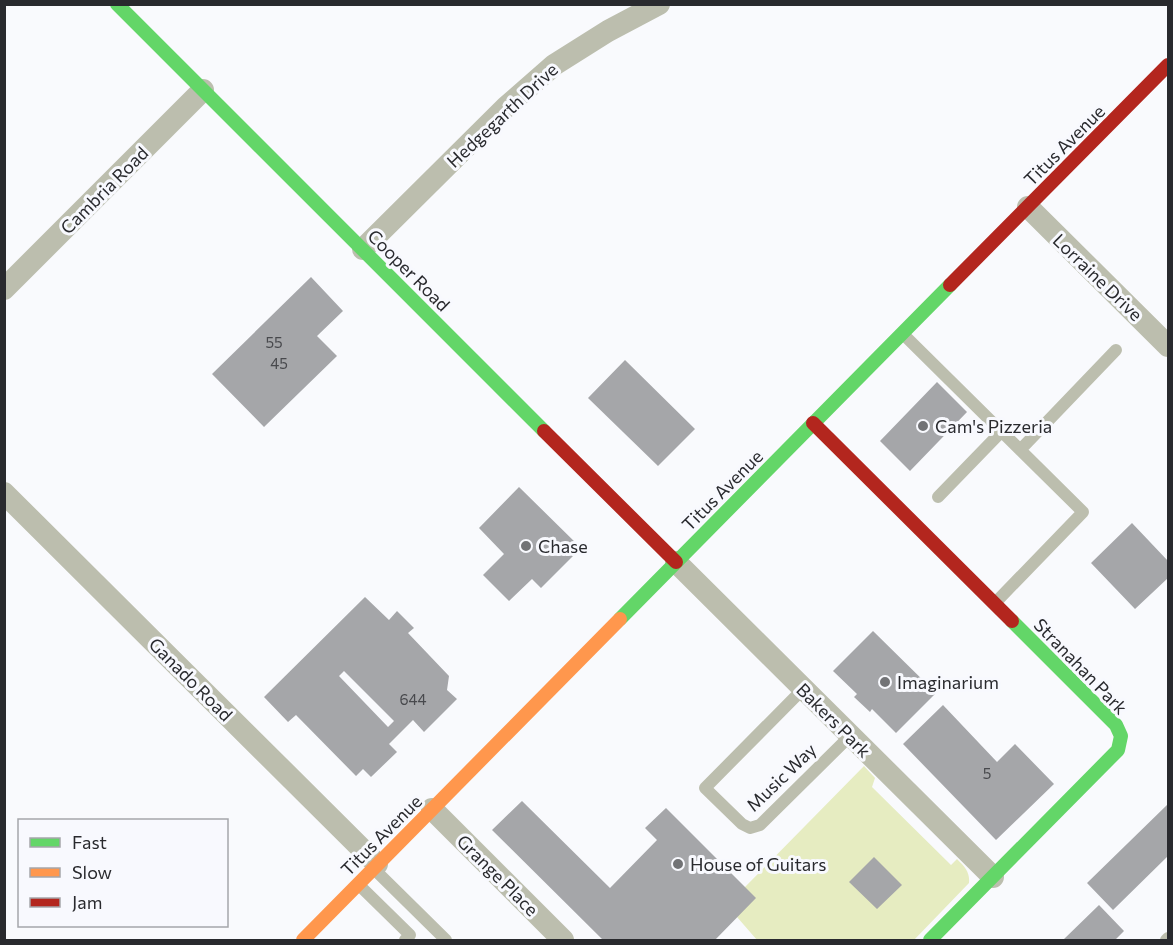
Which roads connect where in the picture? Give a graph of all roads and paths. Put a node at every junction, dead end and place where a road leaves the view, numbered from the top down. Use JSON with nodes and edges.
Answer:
{"nodes":[{"id":1,"x":659,"y":4,"type":"edge"},
{"id":2,"x":132,"y":9,"type":"edge"},
{"id":3,"x":1168,"y":65,"type":"edge"},
{"id":4,"x":203,"y":90,"type":"junction"},
{"id":5,"x":1028,"y":207,"type":"junction"},
{"id":6,"x":363,"y":249,"type":"junction"},
{"id":7,"x":4,"y":289,"type":"edge"},
{"id":8,"x":902,"y":333,"type":"junction"},
{"id":9,"x":1168,"y":346,"type":"edge"},
{"id":10,"x":1116,"y":350,"type":"dead end"},
{"id":11,"x":813,"y":423,"type":"junction"},
{"id":12,"x":1001,"y":432,"type":"junction"},
{"id":13,"x":1020,"y":450,"type":"junction"},
{"id":14,"x":4,"y":493,"type":"edge"},
{"id":15,"x":938,"y":497,"type":"dead end"},
{"id":16,"x":676,"y":562,"type":"junction"},
{"id":17,"x":994,"y":604,"type":"junction"},
{"id":18,"x":803,"y":689,"type":"junction"},
{"id":19,"x":850,"y":736,"type":"junction"},
{"id":20,"x":432,"y":809,"type":"junction"},
{"id":21,"x":376,"y":866,"type":"junction"},
{"id":22,"x":993,"y":877,"type":"junction"},
{"id":23,"x":358,"y":884,"type":"junction"},
{"id":24,"x":303,"y":940,"type":"edge"},
{"id":25,"x":405,"y":940,"type":"edge"},
{"id":26,"x":446,"y":940,"type":"edge"},
{"id":27,"x":563,"y":940,"type":"edge"},
{"id":28,"x":930,"y":940,"type":"edge"}],
"edges":[{"from":1,"to":6,"type":"street","name":"Hedgegarth Drive"},
{"from":2,"to":4,"type":"street","name":"Cooper Road"},
{"from":3,"to":5,"type":"street","name":"Titus Avenue"},
{"from":4,"to":6,"type":"street","name":"Cooper Road"},
{"from":4,"to":7,"type":"street","name":"Cambria Road"},
{"from":5,"to":8,"type":"street","name":"Titus Avenue"},
{"from":5,"to":9,"type":"street","name":"Lorraine Drive"},
{"from":6,"to":16,"type":"street","name":"Cooper Road"},
{"from":8,"to":11,"type":"street","name":"Titus Avenue"},
{"from":8,"to":12,"type":"lane"},
{"from":10,"to":13,"type":"lane"},
{"from":11,"to":16,"type":"street","name":"Titus Avenue"},
{"from":11,"to":17,"type":"street","name":"Stranahan Park"},
{"from":12,"to":13,"type":"lane"},
{"from":12,"to":15,"type":"lane"},
{"from":13,"to":17,"type":"lane"},
{"from":14,"to":21,"type":"street","name":"Ganado Road"},
{"from":16,"to":18,"type":"street","name":"Bakers Park"},
{"from":16,"to":20,"type":"street","name":"Titus Avenue"},
{"from":17,"to":22,"type":"street","name":"Stranahan Park"},
{"from":18,"to":19,"type":"street","name":"Bakers Park"},
{"from":18,"to":19,"type":"lane","name":"Music Way"},
{"from":19,"to":22,"type":"street","name":"Bakers Park"},
{"from":20,"to":21,"type":"street","name":"Titus Avenue"},
{"from":20,"to":27,"type":"street","name":"Grange Place"},
{"from":21,"to":23,"type":"street","name":"Titus Avenue"},
{"from":21,"to":26,"type":"lane"},
{"from":22,"to":28,"type":"street","name":"Stranahan Park"},
{"from":23,"to":24,"type":"street","name":"Titus Avenue"},
{"from":23,"to":25,"type":"lane"}]}
